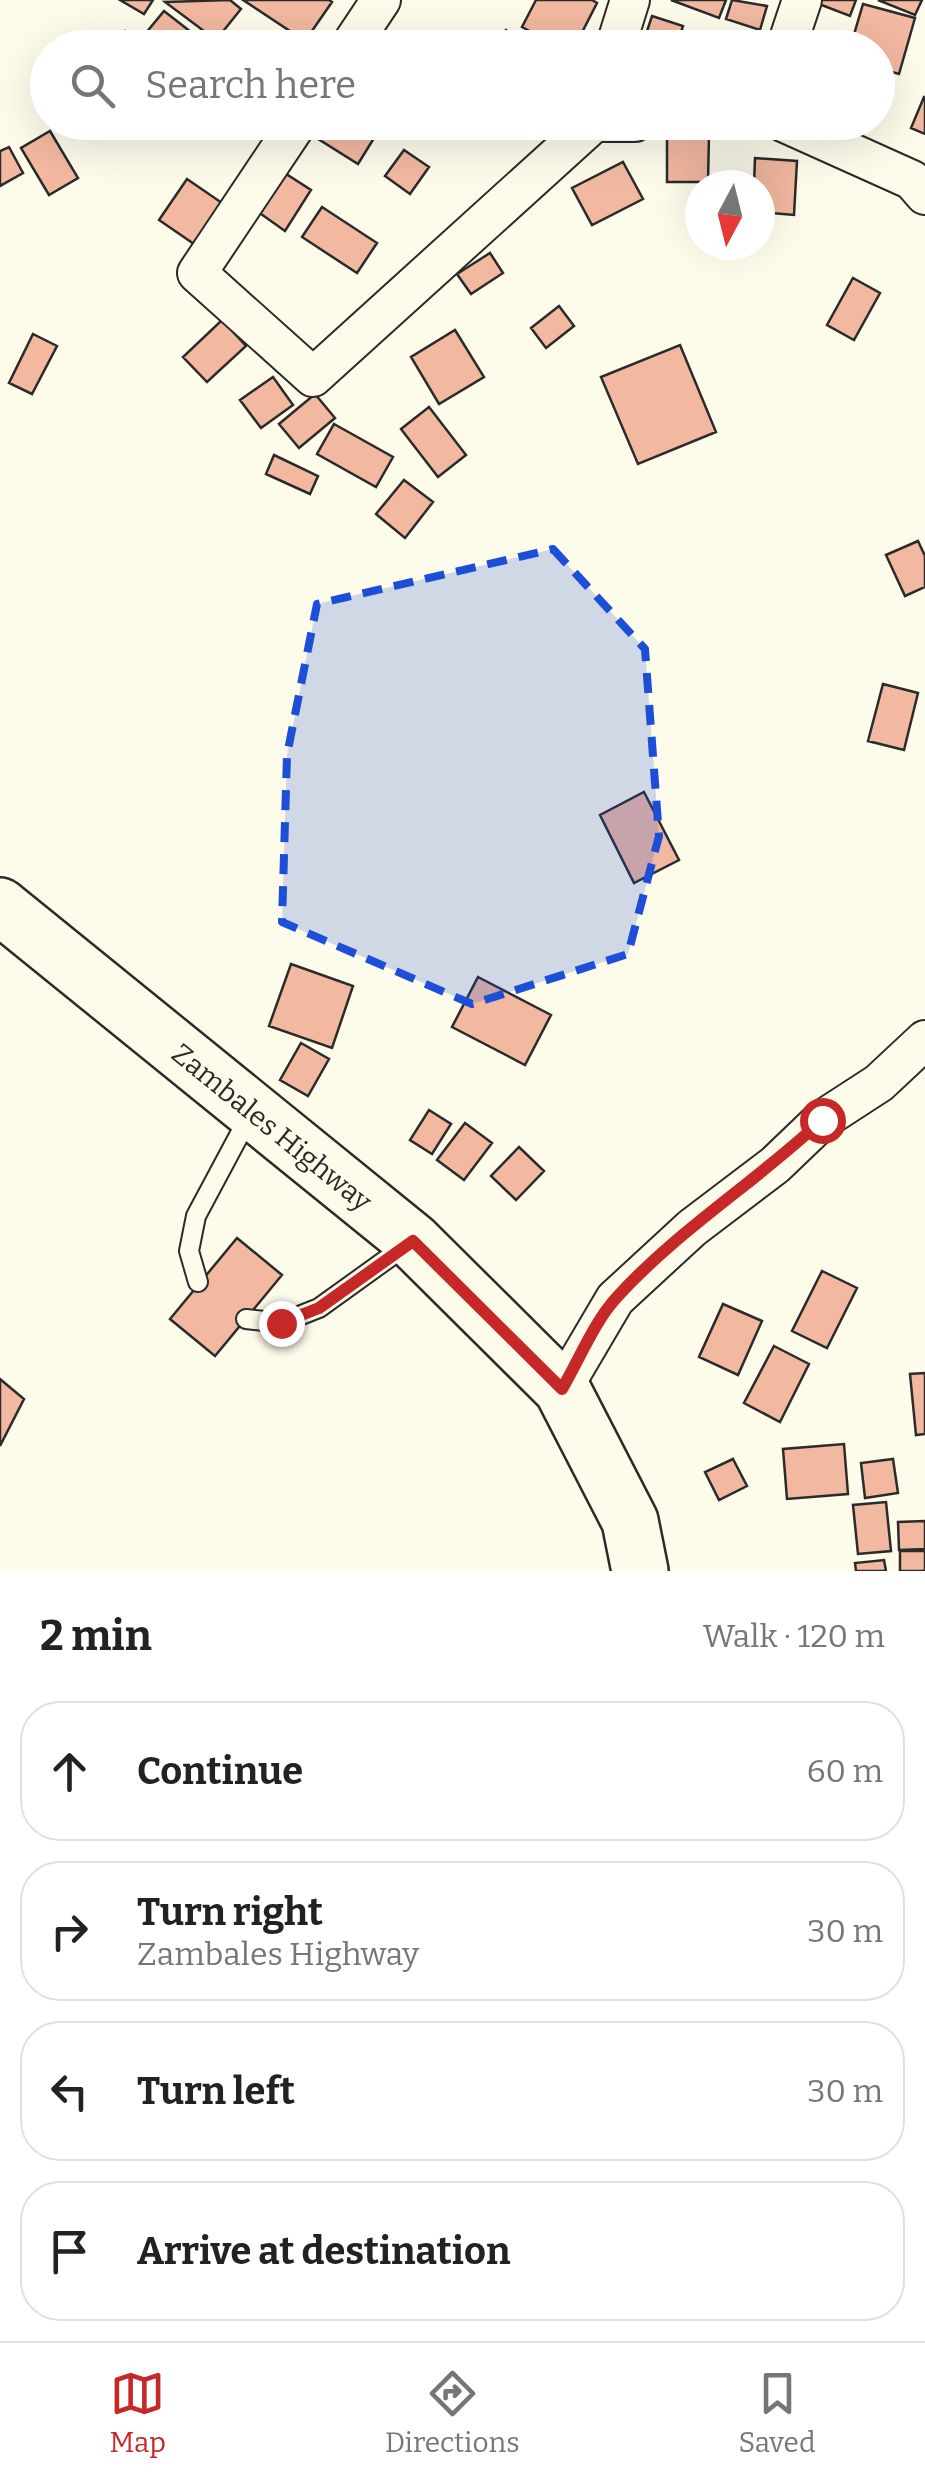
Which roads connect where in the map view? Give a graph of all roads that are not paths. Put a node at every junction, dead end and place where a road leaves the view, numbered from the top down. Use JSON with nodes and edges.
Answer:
{"nodes":[{"id":1,"x":380,"y":0,"type":"edge"},
{"id":2,"x":630,"y":0,"type":"edge"},
{"id":3,"x":802,"y":0,"type":"edge"},
{"id":4,"x":361,"y":30,"type":"edge"},
{"id":5,"x":621,"y":30,"type":"edge"},
{"id":6,"x":792,"y":30,"type":"edge"},
{"id":7,"x":286,"y":140,"type":"edge"},
{"id":8,"x":572,"y":140,"type":"edge"},
{"id":9,"x":823,"y":140,"type":"edge"},
{"id":10,"x":925,"y":195,"type":"edge"},
{"id":11,"x":0,"y":906,"type":"edge"},
{"id":12,"x":925,"y":1040,"type":"edge"},
{"id":13,"x":252,"y":1111,"type":"junction"},
{"id":14,"x":413,"y":1241,"type":"junction"},
{"id":15,"x":198,"y":1282,"type":"dead end"},
{"id":16,"x":246,"y":1319,"type":"dead end"},
{"id":17,"x":562,"y":1389,"type":"junction"},
{"id":18,"x":640,"y":1571,"type":"edge"}],
"edges":[{"from":1,"to":4,"type":"street"},
{"from":2,"to":5,"type":"street"},
{"from":3,"to":6,"type":"street"},
{"from":7,"to":8,"type":"street"},
{"from":9,"to":10,"type":"street"},
{"from":11,"to":13,"type":"main road","name":"Zambales Highway"},
{"from":12,"to":17,"type":"street"},
{"from":13,"to":14,"type":"main road","name":"Zambales Highway"},
{"from":13,"to":15,"type":"lane"},
{"from":14,"to":16,"type":"lane"},
{"from":14,"to":17,"type":"main road","name":"Zambales Highway"},
{"from":17,"to":18,"type":"main road","name":"Zambales Highway"}]}
